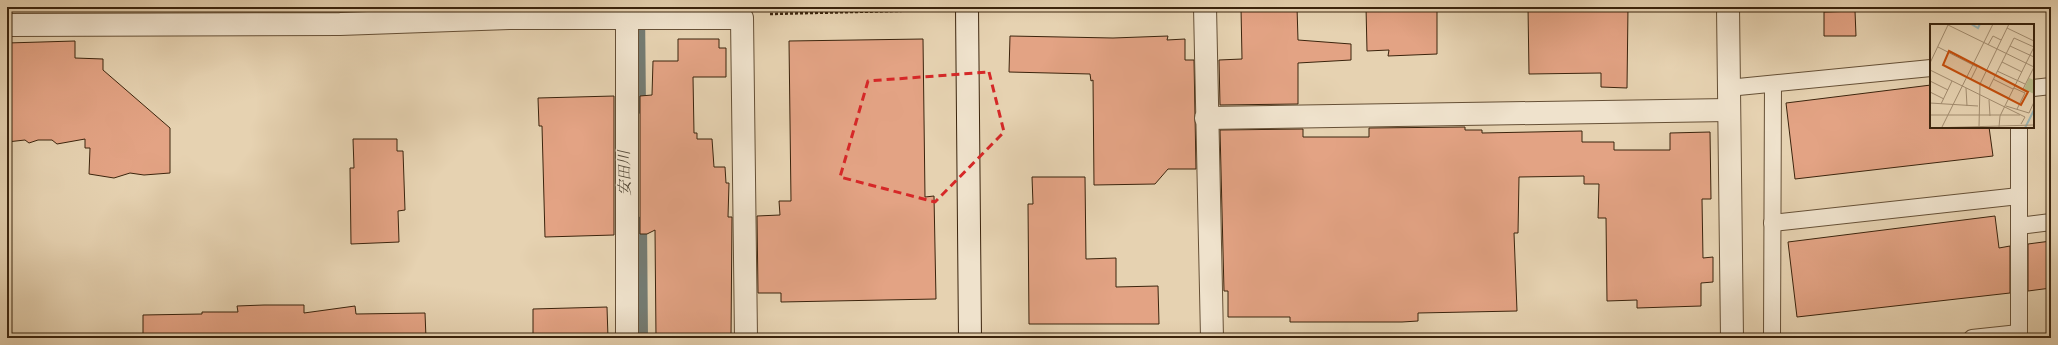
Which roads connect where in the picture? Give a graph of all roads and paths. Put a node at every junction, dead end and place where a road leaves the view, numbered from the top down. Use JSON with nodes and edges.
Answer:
{"nodes":[{"id":1,"x":1205,"y":7,"type":"edge"},
{"id":2,"x":1728,"y":7,"type":"edge"},
{"id":3,"x":967,"y":8,"type":"edge"},
{"id":4,"x":509,"y":12,"type":"edge"},
{"id":5,"x":627,"y":13,"type":"edge"},
{"id":6,"x":340,"y":15,"type":"edge"},
{"id":7,"x":742,"y":18,"type":"junction"},
{"id":8,"x":7,"y":25,"type":"edge"},
{"id":9,"x":1930,"y":68,"type":"edge"},
{"id":10,"x":1773,"y":84,"type":"junction"},
{"id":11,"x":2051,"y":86,"type":"edge"},
{"id":12,"x":1728,"y":88,"type":"junction"},
{"id":13,"x":2034,"y":88,"type":"edge"},
{"id":14,"x":1728,"y":110,"type":"junction"},
{"id":15,"x":1206,"y":118,"type":"junction"},
{"id":16,"x":2019,"y":128,"type":"edge"},
{"id":17,"x":2019,"y":196,"type":"junction"},
{"id":18,"x":2051,"y":222,"type":"edge"},
{"id":19,"x":1772,"y":224,"type":"junction"},
{"id":20,"x":2019,"y":226,"type":"junction"},
{"id":21,"x":2019,"y":335,"type":"edge"},
{"id":22,"x":627,"y":338,"type":"edge"},
{"id":23,"x":746,"y":338,"type":"edge"},
{"id":24,"x":970,"y":338,"type":"edge"},
{"id":25,"x":1212,"y":338,"type":"edge"},
{"id":26,"x":1732,"y":338,"type":"edge"},
{"id":27,"x":1772,"y":338,"type":"edge"},
{"id":28,"x":1972,"y":338,"type":"edge"}],
"edges":[{"from":1,"to":15,"type":"street"},
{"from":2,"to":12,"type":"street"},
{"from":3,"to":7,"type":"path"},
{"from":3,"to":24,"type":"street"},
{"from":4,"to":5,"type":"street"},
{"from":4,"to":6,"type":"street"},
{"from":5,"to":7,"type":"street"},
{"from":5,"to":22,"type":"street"},
{"from":6,"to":8,"type":"street"},
{"from":7,"to":23,"type":"street"},
{"from":9,"to":10,"type":"lane"},
{"from":10,"to":12,"type":"lane"},
{"from":10,"to":19,"type":"lane"},
{"from":11,"to":13,"type":"lane"},
{"from":12,"to":14,"type":"street"},
{"from":14,"to":15,"type":"street"},
{"from":14,"to":26,"type":"street"},
{"from":15,"to":25,"type":"street"},
{"from":16,"to":17,"type":"lane"},
{"from":17,"to":19,"type":"lane"},
{"from":17,"to":20,"type":"lane"},
{"from":18,"to":20,"type":"lane"},
{"from":19,"to":27,"type":"lane"},
{"from":20,"to":21,"type":"lane"},
{"from":21,"to":28,"type":"lane"}]}
